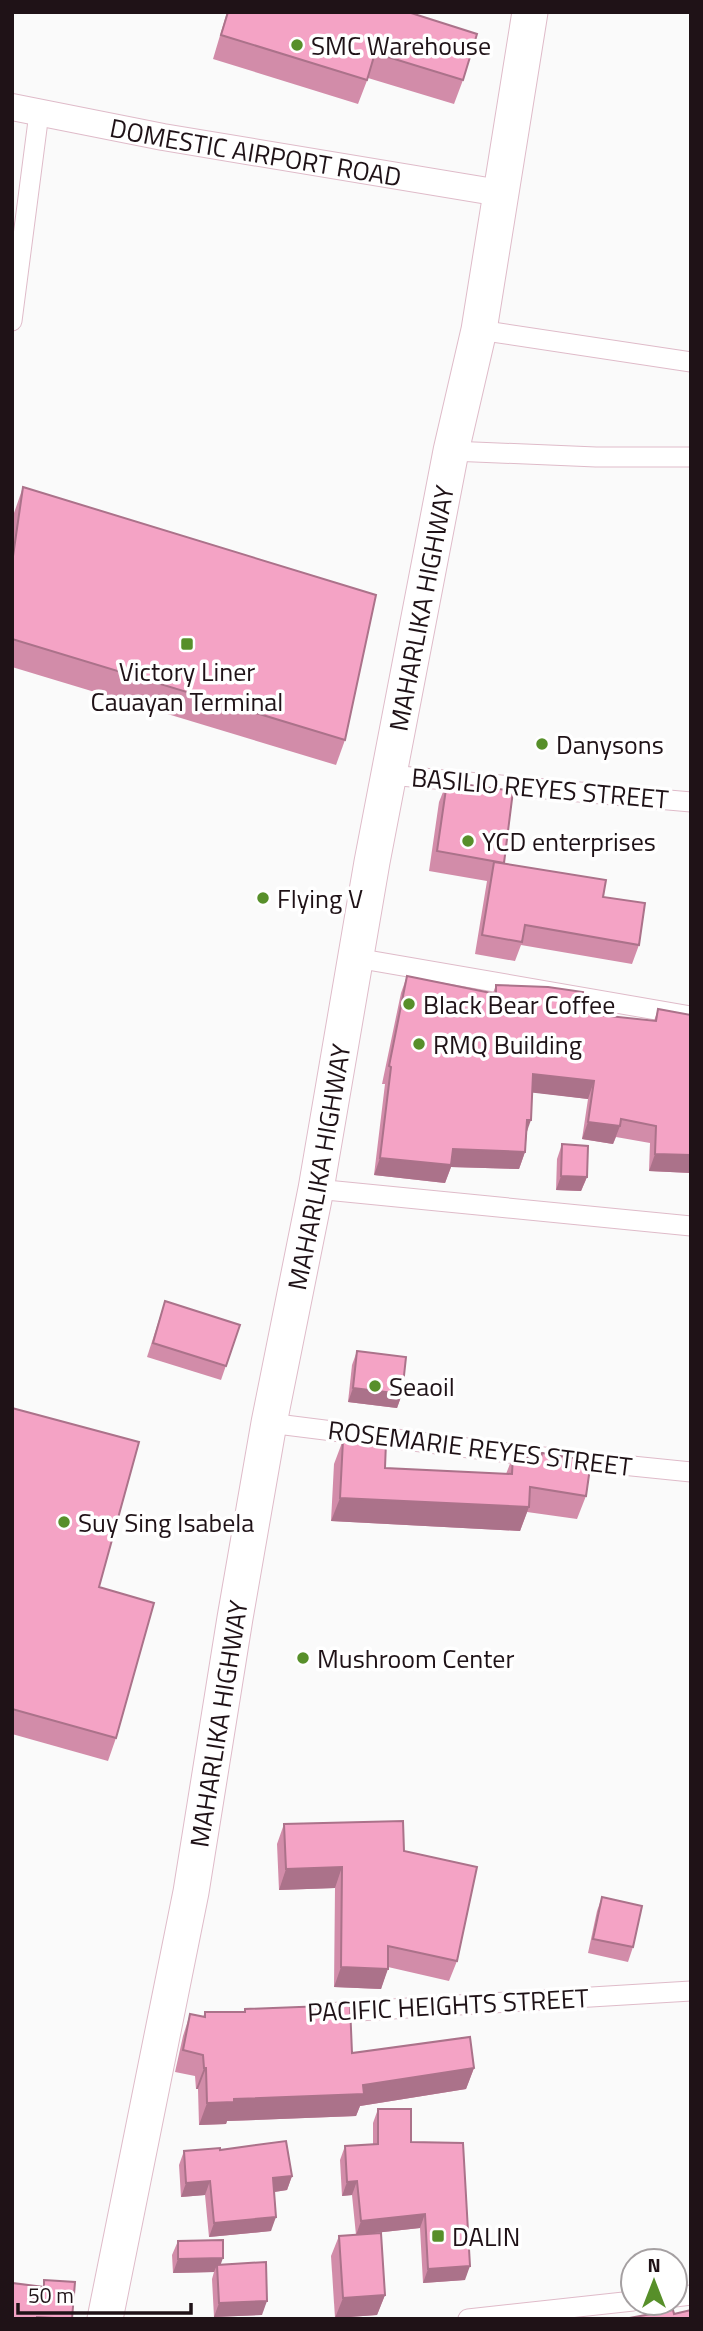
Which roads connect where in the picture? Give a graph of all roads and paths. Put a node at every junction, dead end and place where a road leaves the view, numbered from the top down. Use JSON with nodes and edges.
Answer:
{"nodes":[{"id":1,"x":530,"y":12,"type":"edge"},
{"id":2,"x":12,"y":107,"type":"edge"},
{"id":3,"x":39,"y":113,"type":"junction"},
{"id":4,"x":500,"y":193,"type":"junction"},
{"id":5,"x":12,"y":321,"type":"edge"},
{"id":6,"x":479,"y":330,"type":"junction"},
{"id":7,"x":691,"y":362,"type":"edge"},
{"id":8,"x":451,"y":451,"type":"junction"},
{"id":9,"x":691,"y":457,"type":"edge"},
{"id":10,"x":389,"y":775,"type":"junction"},
{"id":11,"x":691,"y":802,"type":"edge"},
{"id":12,"x":356,"y":958,"type":"junction"},
{"id":13,"x":691,"y":1016,"type":"edge"},
{"id":14,"x":316,"y":1189,"type":"junction"},
{"id":15,"x":691,"y":1226,"type":"edge"},
{"id":16,"x":269,"y":1423,"type":"junction"},
{"id":17,"x":691,"y":1472,"type":"edge"},
{"id":18,"x":691,"y":1991,"type":"edge"},
{"id":19,"x":302,"y":2014,"type":"edge"},
{"id":20,"x":619,"y":2303,"type":"edge"},
{"id":21,"x":105,"y":2319,"type":"edge"},
{"id":22,"x":468,"y":2319,"type":"edge"}],
"edges":[{"from":1,"to":4,"type":"highway","name":"MAHARLIKA HIGHWAY"},
{"from":2,"to":3,"type":"street","name":"DOMESTIC AIRPORT ROAD"},
{"from":3,"to":4,"type":"street","name":"DOMESTIC AIRPORT ROAD"},
{"from":3,"to":5,"type":"street"},
{"from":4,"to":6,"type":"highway","name":"MAHARLIKA HIGHWAY"},
{"from":6,"to":7,"type":"street"},
{"from":6,"to":8,"type":"highway","name":"MAHARLIKA HIGHWAY"},
{"from":8,"to":9,"type":"street"},
{"from":8,"to":10,"type":"highway","name":"MAHARLIKA HIGHWAY"},
{"from":10,"to":11,"type":"street","name":"BASILIO REYES STREET"},
{"from":10,"to":12,"type":"highway","name":"MAHARLIKA HIGHWAY"},
{"from":12,"to":13,"type":"street"},
{"from":12,"to":14,"type":"highway","name":"MAHARLIKA HIGHWAY"},
{"from":14,"to":15,"type":"street"},
{"from":14,"to":16,"type":"highway","name":"MAHARLIKA HIGHWAY"},
{"from":16,"to":17,"type":"street","name":"ROSEMARIE REYES STREET"},
{"from":16,"to":21,"type":"highway","name":"MAHARLIKA HIGHWAY"},
{"from":18,"to":19,"type":"street","name":"PACIFIC HEIGHTS STREET"},
{"from":20,"to":22,"type":"street"}]}
